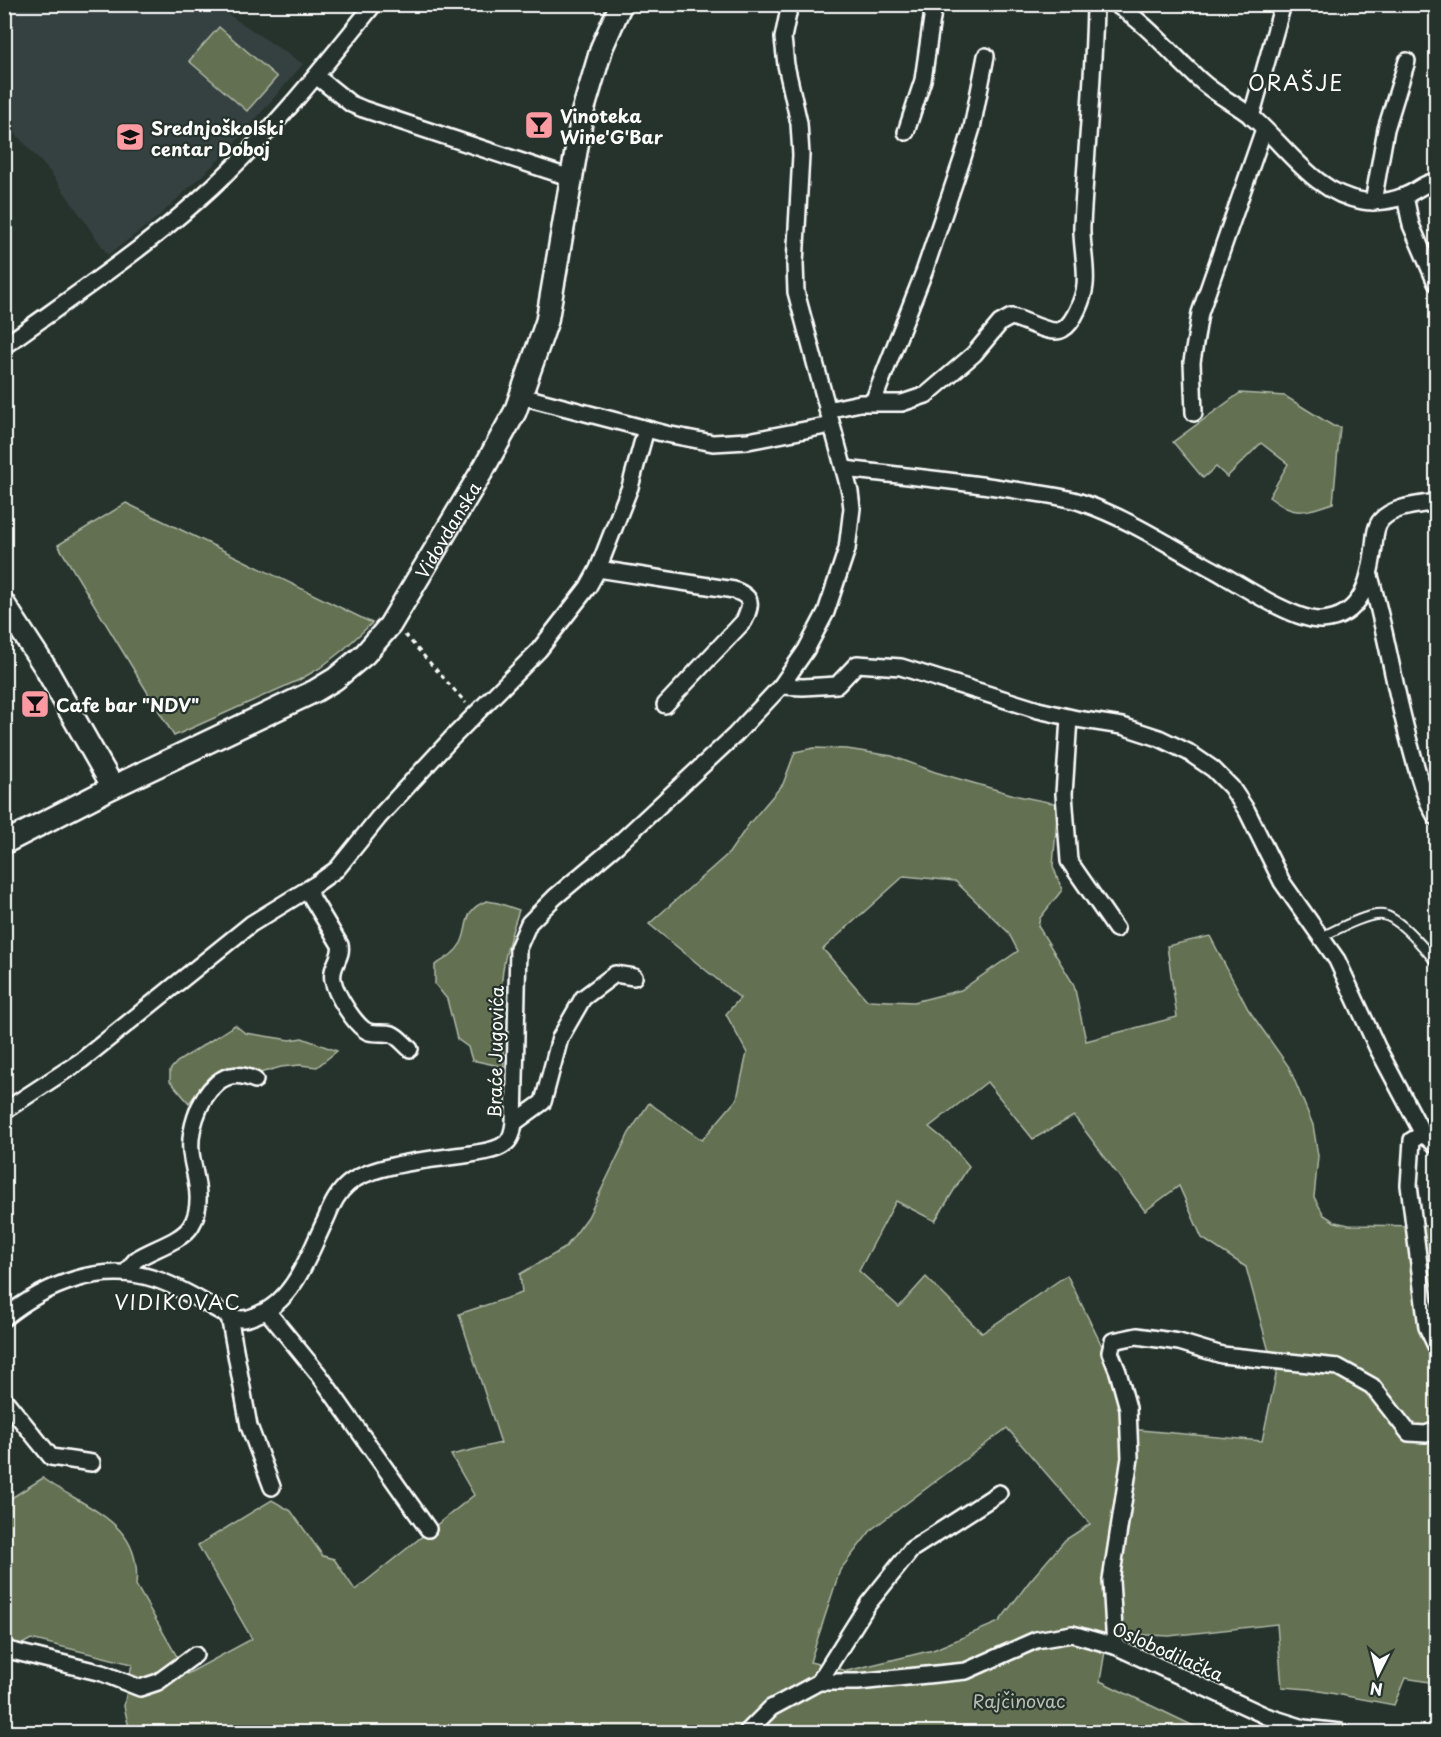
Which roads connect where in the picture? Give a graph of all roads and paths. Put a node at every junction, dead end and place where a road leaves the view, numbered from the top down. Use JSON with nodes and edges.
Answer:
{"nodes":[{"id":1,"x":374,"y":4,"type":"edge"},
{"id":2,"x":621,"y":4,"type":"edge"},
{"id":3,"x":790,"y":4,"type":"edge"},
{"id":4,"x":934,"y":4,"type":"edge"},
{"id":5,"x":1095,"y":4,"type":"edge"},
{"id":6,"x":1115,"y":4,"type":"edge"},
{"id":7,"x":1284,"y":4,"type":"edge"},
{"id":8,"x":986,"y":56,"type":"dead end"},
{"id":9,"x":1407,"y":61,"type":"dead end"},
{"id":10,"x":316,"y":76,"type":"junction"},
{"id":11,"x":1251,"y":117,"type":"junction"},
{"id":12,"x":1264,"y":129,"type":"junction"},
{"id":13,"x":906,"y":132,"type":"dead end"},
{"id":14,"x":571,"y":178,"type":"junction"},
{"id":15,"x":1437,"y":181,"type":"edge"},
{"id":16,"x":1405,"y":196,"type":"junction"},
{"id":17,"x":1373,"y":202,"type":"junction"},
{"id":18,"x":1437,"y":283,"type":"edge"},
{"id":19,"x":4,"y":346,"type":"edge"},
{"id":20,"x":521,"y":396,"type":"junction"},
{"id":21,"x":873,"y":402,"type":"junction"},
{"id":22,"x":1194,"y":413,"type":"dead end"},
{"id":23,"x":829,"y":417,"type":"junction"},
{"id":24,"x":646,"y":429,"type":"junction"},
{"id":25,"x":845,"y":469,"type":"junction"},
{"id":26,"x":1437,"y":502,"type":"edge"},
{"id":27,"x":598,"y":569,"type":"junction"},
{"id":28,"x":1370,"y":576,"type":"junction"},
{"id":29,"x":4,"y":604,"type":"edge"},
{"id":30,"x":404,"y":634,"type":"dead end"},
{"id":31,"x":781,"y":686,"type":"junction"},
{"id":32,"x":465,"y":703,"type":"dead end"},
{"id":33,"x":665,"y":705,"type":"dead end"},
{"id":34,"x":1069,"y":718,"type":"junction"},
{"id":35,"x":113,"y":787,"type":"junction"},
{"id":36,"x":1437,"y":817,"type":"edge"},
{"id":37,"x":4,"y":843,"type":"edge"},
{"id":38,"x":307,"y":890,"type":"junction"},
{"id":39,"x":1116,"y":929,"type":"dead end"},
{"id":40,"x":1321,"y":937,"type":"junction"},
{"id":41,"x":1437,"y":962,"type":"edge"},
{"id":42,"x":634,"y":977,"type":"dead end"},
{"id":43,"x":410,"y":1049,"type":"dead end"},
{"id":44,"x":255,"y":1080,"type":"dead end"},
{"id":45,"x":4,"y":1111,"type":"edge"},
{"id":46,"x":514,"y":1123,"type":"junction"},
{"id":47,"x":1423,"y":1134,"type":"junction"},
{"id":48,"x":1437,"y":1145,"type":"edge"},
{"id":49,"x":126,"y":1274,"type":"junction"},
{"id":50,"x":267,"y":1311,"type":"junction"},
{"id":51,"x":229,"y":1317,"type":"junction"},
{"id":52,"x":4,"y":1318,"type":"edge"},
{"id":53,"x":1437,"y":1346,"type":"edge"},
{"id":54,"x":4,"y":1399,"type":"edge"},
{"id":55,"x":1437,"y":1430,"type":"edge"},
{"id":56,"x":92,"y":1463,"type":"dead end"},
{"id":57,"x":272,"y":1486,"type":"dead end"},
{"id":58,"x":999,"y":1493,"type":"dead end"},
{"id":59,"x":428,"y":1529,"type":"dead end"},
{"id":60,"x":1115,"y":1646,"type":"junction"},
{"id":61,"x":4,"y":1649,"type":"edge"},
{"id":62,"x":195,"y":1654,"type":"dead end"},
{"id":63,"x":819,"y":1682,"type":"junction"},
{"id":64,"x":747,"y":1732,"type":"edge"},
{"id":65,"x":1341,"y":1732,"type":"edge"}],
"edges":[{"from":1,"to":10,"type":"street"},
{"from":2,"to":14,"type":"street","name":"Vidovdanska"},
{"from":3,"to":23,"type":"street","name":"Braće Jugovića"},
{"from":4,"to":13,"type":"street"},
{"from":5,"to":21,"type":"street"},
{"from":6,"to":11,"type":"street"},
{"from":7,"to":11,"type":"street"},
{"from":8,"to":21,"type":"street"},
{"from":9,"to":17,"type":"street"},
{"from":10,"to":14,"type":"street"},
{"from":10,"to":19,"type":"street"},
{"from":11,"to":12,"type":"street"},
{"from":12,"to":17,"type":"street"},
{"from":12,"to":22,"type":"street"},
{"from":14,"to":20,"type":"street","name":"Vidovdanska"},
{"from":15,"to":16,"type":"street"},
{"from":16,"to":17,"type":"street"},
{"from":16,"to":18,"type":"street"},
{"from":20,"to":24,"type":"street"},
{"from":20,"to":35,"type":"street","name":"Vidovdanska"},
{"from":21,"to":23,"type":"street"},
{"from":23,"to":24,"type":"street"},
{"from":23,"to":25,"type":"street","name":"Braće Jugovića"},
{"from":24,"to":27,"type":"street"},
{"from":25,"to":28,"type":"street"},
{"from":25,"to":31,"type":"street","name":"Braće Jugovića"},
{"from":26,"to":28,"type":"street"},
{"from":27,"to":33,"type":"street"},
{"from":27,"to":38,"type":"street"},
{"from":28,"to":36,"type":"street"},
{"from":29,"to":35,"type":"street"},
{"from":30,"to":32,"type":"path"},
{"from":31,"to":34,"type":"street"},
{"from":31,"to":46,"type":"street","name":"Braće Jugovića"},
{"from":34,"to":39,"type":"street"},
{"from":34,"to":40,"type":"street"},
{"from":35,"to":37,"type":"street","name":"Vidovdanska"},
{"from":38,"to":43,"type":"street"},
{"from":38,"to":45,"type":"street"},
{"from":40,"to":41,"type":"lane"},
{"from":40,"to":47,"type":"street"},
{"from":42,"to":46,"type":"street"},
{"from":44,"to":49,"type":"street"},
{"from":46,"to":50,"type":"street","name":"Braće Jugovića"},
{"from":47,"to":48,"type":"street"},
{"from":47,"to":53,"type":"street"},
{"from":49,"to":51,"type":"street"},
{"from":49,"to":52,"type":"street"},
{"from":50,"to":51,"type":"street","name":"Braće Jugovića"},
{"from":50,"to":59,"type":"street"},
{"from":51,"to":57,"type":"street"},
{"from":54,"to":56,"type":"street"},
{"from":55,"to":60,"type":"street"},
{"from":58,"to":63,"type":"street"},
{"from":60,"to":63,"type":"street","name":"Oslobodilačka"},
{"from":60,"to":65,"type":"street","name":"Oslobodilačka"},
{"from":61,"to":62,"type":"street"},
{"from":63,"to":64,"type":"street","name":"Oslobodilačka"}]}
